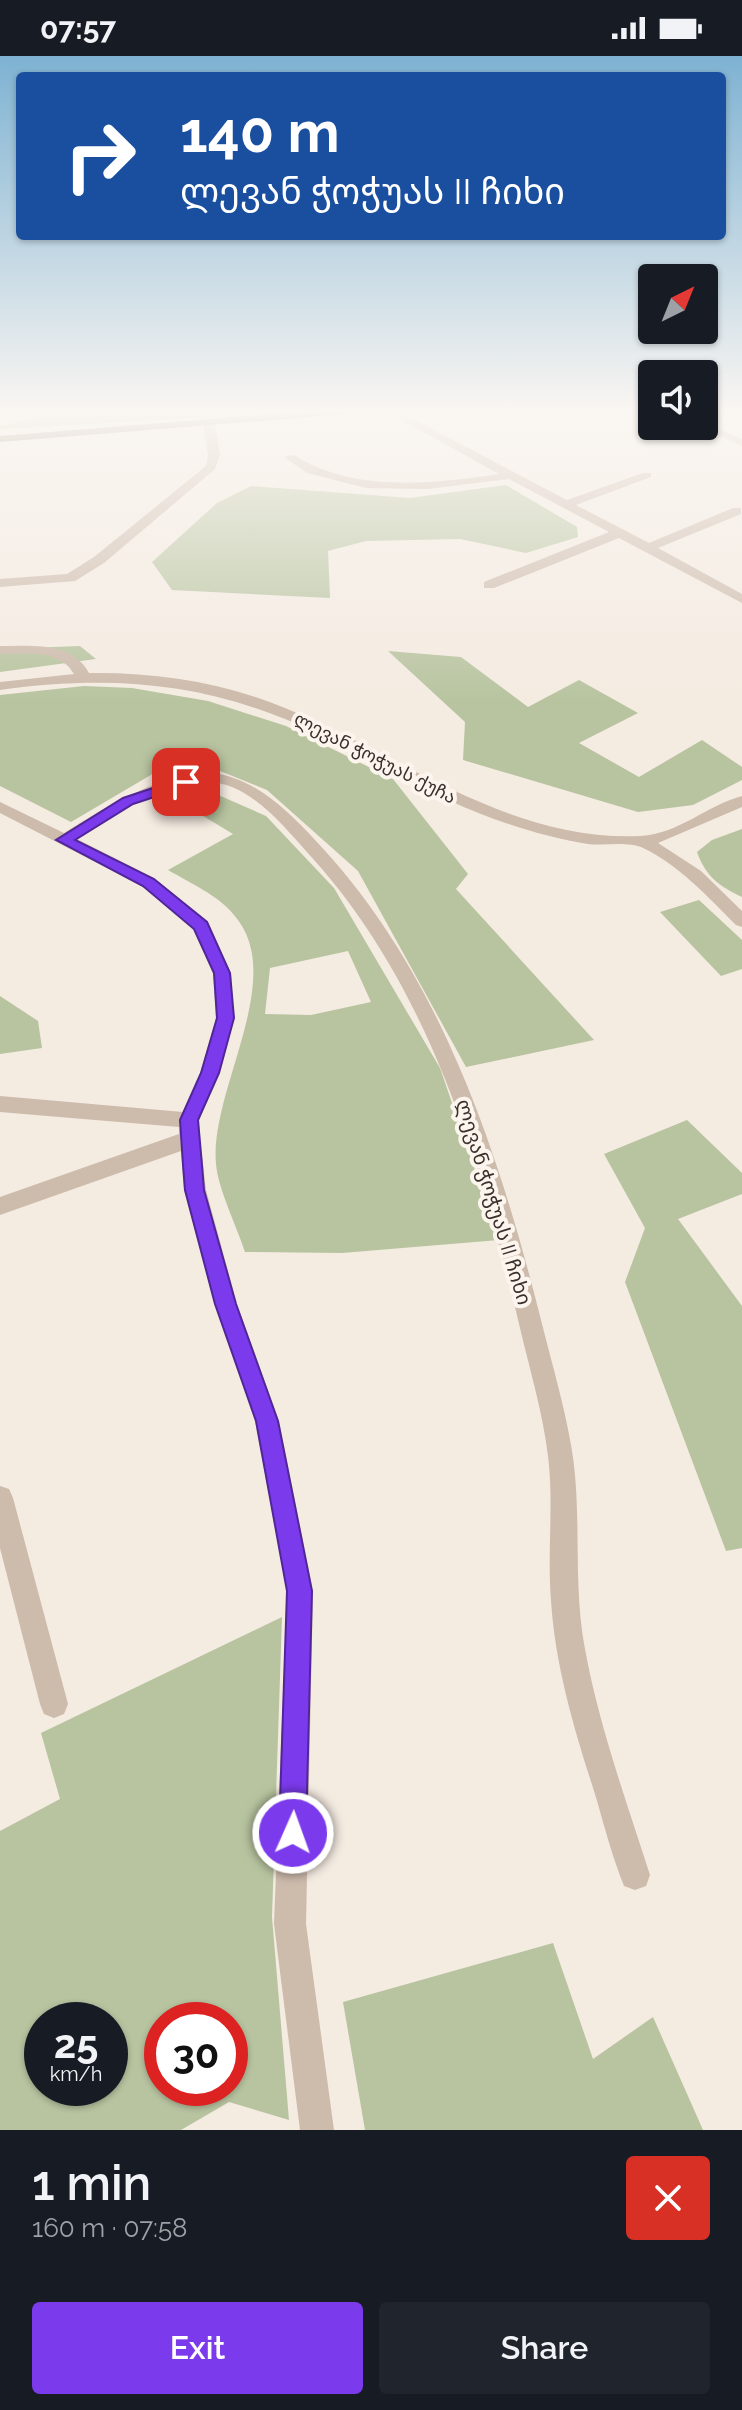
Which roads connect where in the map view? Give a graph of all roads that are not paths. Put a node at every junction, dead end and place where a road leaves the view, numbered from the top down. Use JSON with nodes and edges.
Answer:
{"nodes":[{"id":1,"x":162,"y":508,"type":"edge"},
{"id":2,"x":574,"y":508,"type":"edge"},
{"id":3,"x":737,"y":511,"type":"dead end"},
{"id":4,"x":619,"y":533,"type":"junction"},
{"id":5,"x":648,"y":548,"type":"junction"},
{"id":6,"x":0,"y":583,"type":"edge"},
{"id":7,"x":489,"y":585,"type":"dead end"},
{"id":8,"x":742,"y":599,"type":"edge"},
{"id":9,"x":0,"y":650,"type":"edge"},
{"id":10,"x":84,"y":678,"type":"junction"},
{"id":11,"x":0,"y":686,"type":"edge"},
{"id":12,"x":742,"y":801,"type":"edge"},
{"id":13,"x":0,"y":807,"type":"edge"},
{"id":14,"x":64,"y":840,"type":"junction"},
{"id":15,"x":644,"y":841,"type":"junction"},
{"id":16,"x":742,"y":921,"type":"edge"},
{"id":17,"x":0,"y":1104,"type":"edge"},
{"id":18,"x":190,"y":1130,"type":"junction"},
{"id":19,"x":0,"y":1206,"type":"edge"},
{"id":20,"x":0,"y":1498,"type":"edge"},
{"id":21,"x":54,"y":1704,"type":"dead end"},
{"id":22,"x":635,"y":1875,"type":"dead end"},
{"id":23,"x":317,"y":2130,"type":"edge"}],
"edges":[{"from":1,"to":6,"type":"street"},
{"from":2,"to":4,"type":"street"},
{"from":3,"to":5,"type":"street"},
{"from":4,"to":5,"type":"street"},
{"from":4,"to":7,"type":"street"},
{"from":5,"to":8,"type":"street"},
{"from":9,"to":10,"type":"street"},
{"from":10,"to":11,"type":"street","name":"ლევან ჭოჭუას ქუჩა"},
{"from":10,"to":15,"type":"street","name":"ლევან ჭოჭუას ქუჩა"},
{"from":12,"to":15,"type":"street","name":"ლევან ჭოჭუას ქუჩა"},
{"from":13,"to":14,"type":"street"},
{"from":14,"to":18,"type":"street"},
{"from":14,"to":22,"type":"street","name":"ლევან ჭოჭუას II ჩიხი"},
{"from":15,"to":16,"type":"street"},
{"from":17,"to":18,"type":"street"},
{"from":18,"to":19,"type":"street"},
{"from":18,"to":23,"type":"street"},
{"from":20,"to":21,"type":"street"}]}
